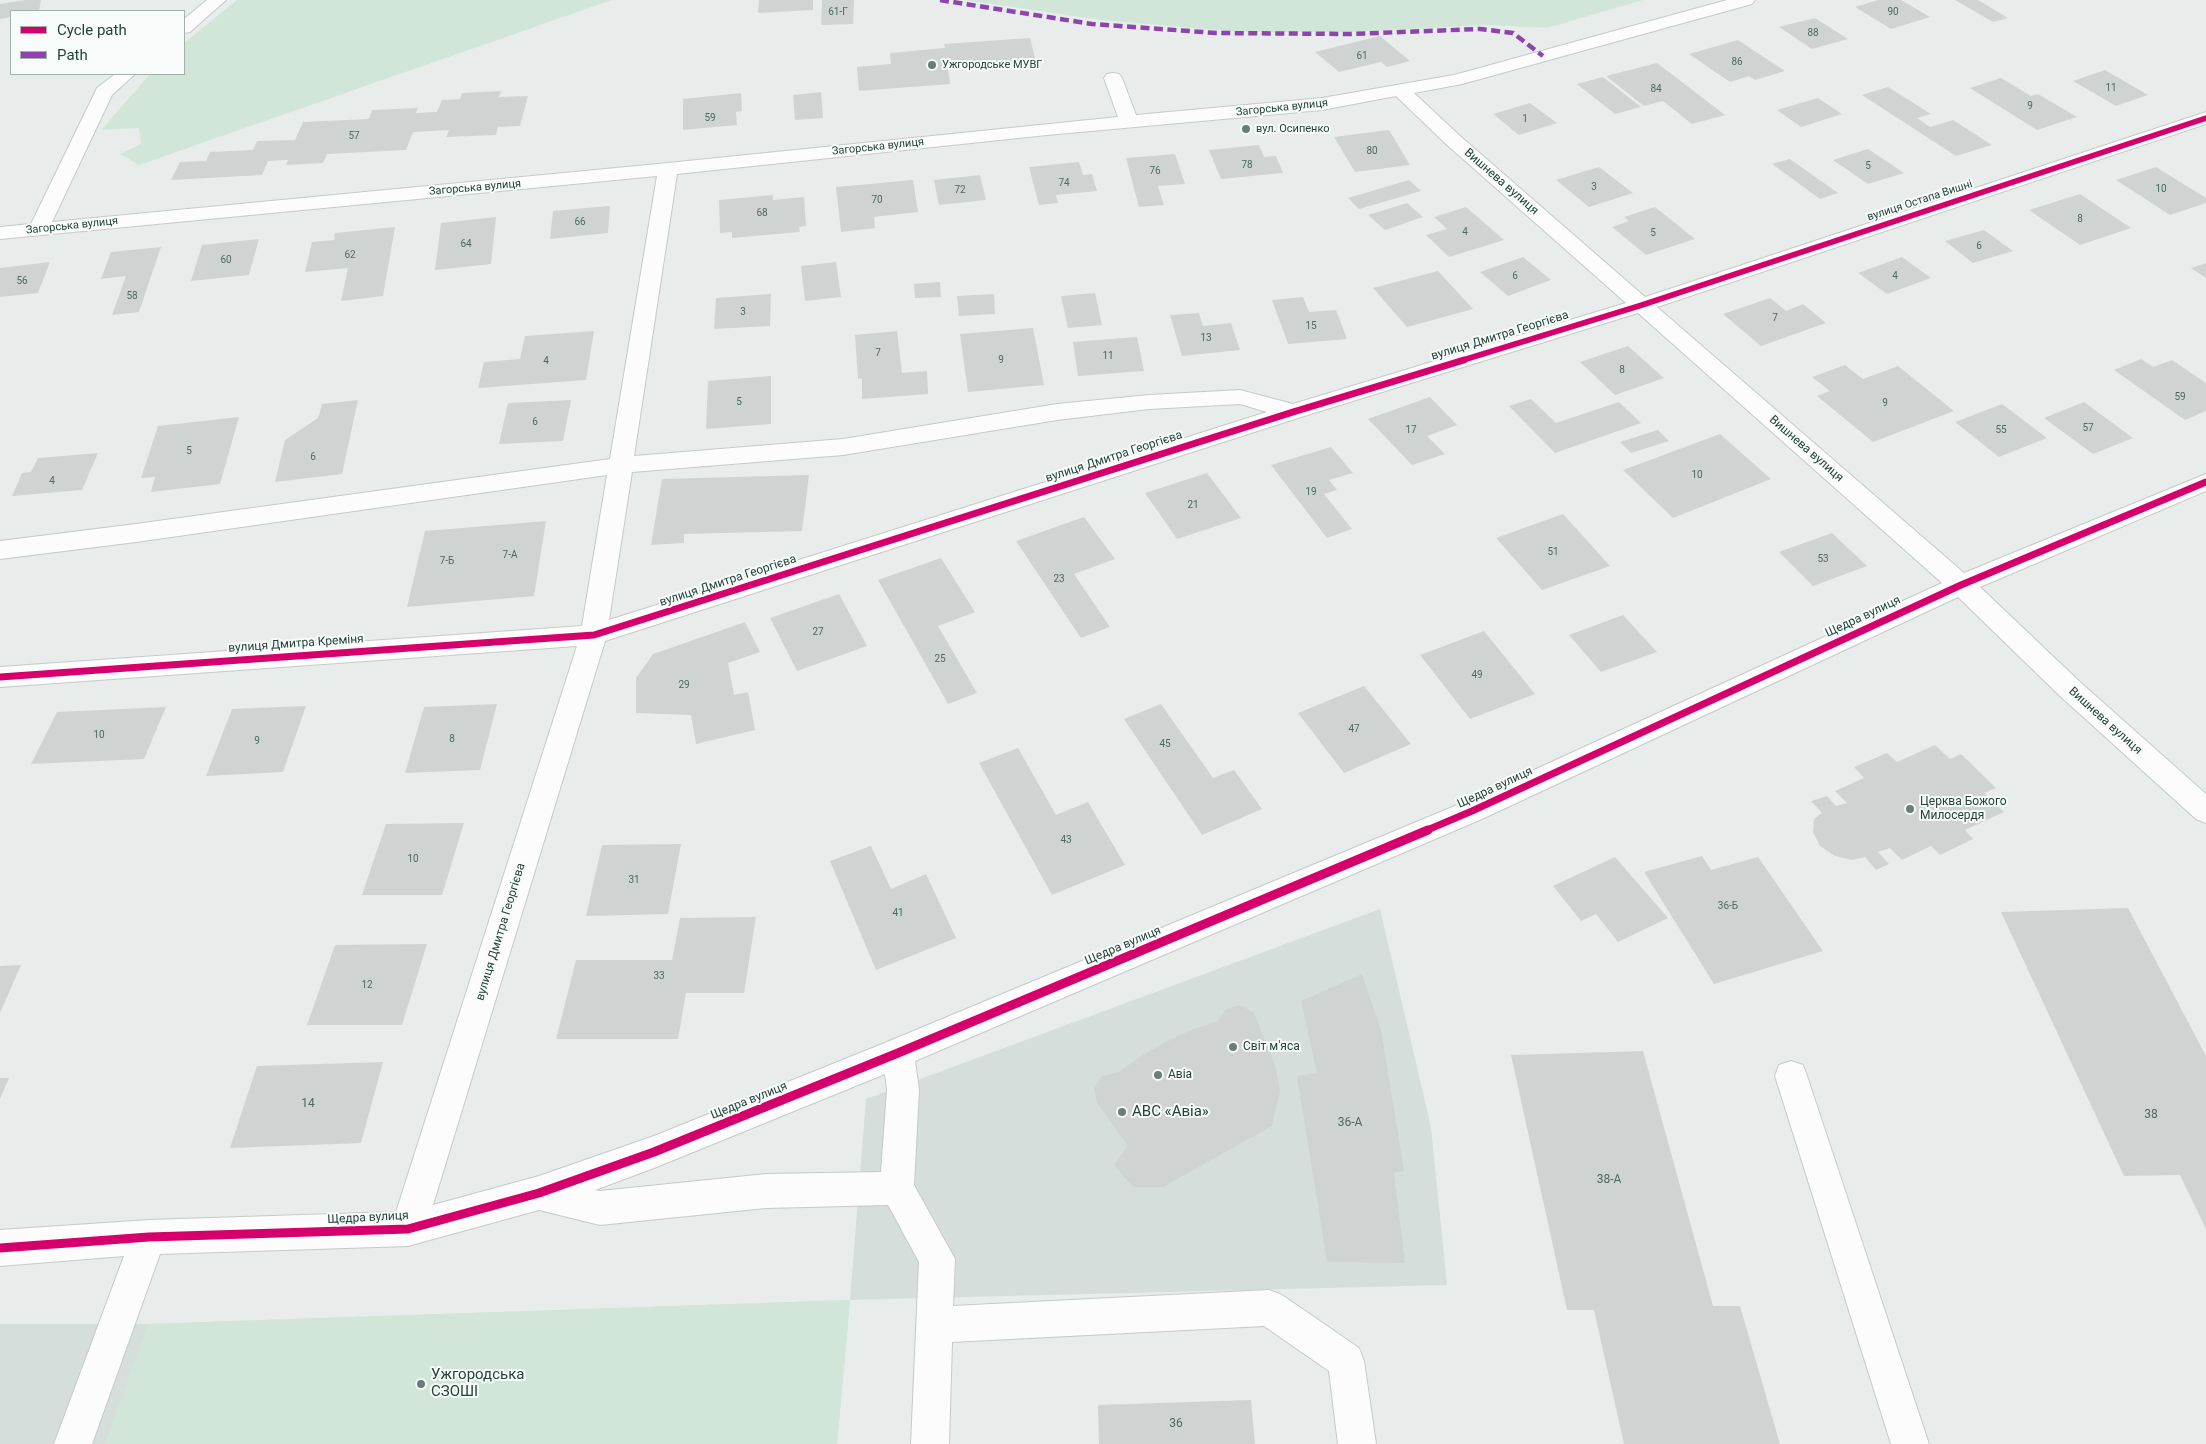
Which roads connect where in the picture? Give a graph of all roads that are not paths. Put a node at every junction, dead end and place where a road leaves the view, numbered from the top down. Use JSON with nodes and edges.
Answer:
{"nodes":[{"id":1,"x":217,"y":0,"type":"edge"},
{"id":2,"x":1746,"y":0,"type":"edge"},
{"id":3,"x":185,"y":27,"type":"edge"},
{"id":4,"x":125,"y":75,"type":"edge"},
{"id":5,"x":1113,"y":78,"type":"dead end"},
{"id":6,"x":1401,"y":91,"type":"junction"},
{"id":7,"x":2206,"y":118,"type":"edge"},
{"id":8,"x":1129,"y":122,"type":"junction"},
{"id":9,"x":668,"y":169,"type":"junction"},
{"id":10,"x":38,"y":230,"type":"junction"},
{"id":11,"x":0,"y":234,"type":"edge"},
{"id":12,"x":1642,"y":305,"type":"junction"},
{"id":13,"x":1293,"y":412,"type":"junction"},
{"id":14,"x":622,"y":466,"type":"junction"},
{"id":15,"x":2206,"y":482,"type":"edge"},
{"id":16,"x":0,"y":550,"type":"edge"},
{"id":17,"x":1961,"y":584,"type":"junction"},
{"id":18,"x":594,"y":635,"type":"junction"},
{"id":19,"x":0,"y":677,"type":"edge"},
{"id":20,"x":2206,"y":812,"type":"edge"},
{"id":21,"x":898,"y":1053,"type":"junction"},
{"id":22,"x":1791,"y":1076,"type":"dead end"},
{"id":23,"x":897,"y":1188,"type":"junction"},
{"id":24,"x":539,"y":1193,"type":"junction"},
{"id":25,"x":408,"y":1229,"type":"junction"},
{"id":26,"x":149,"y":1237,"type":"junction"},
{"id":27,"x":0,"y":1248,"type":"edge"},
{"id":28,"x":935,"y":1325,"type":"junction"},
{"id":29,"x":73,"y":1444,"type":"edge"},
{"id":30,"x":930,"y":1444,"type":"edge"},
{"id":31,"x":1357,"y":1444,"type":"edge"},
{"id":32,"x":1910,"y":1444,"type":"edge"}],
"edges":[{"from":1,"to":3,"type":"street"},
{"from":2,"to":6,"type":"street","name":"Загорська вулиця"},
{"from":4,"to":10,"type":"street"},
{"from":5,"to":8,"type":"street"},
{"from":6,"to":8,"type":"street","name":"Загорська вулиця"},
{"from":6,"to":12,"type":"street","name":"Вишнева вулиця"},
{"from":7,"to":12,"type":"street","name":"вулиця Остапа Вишні"},
{"from":8,"to":9,"type":"street","name":"Загорська вулиця"},
{"from":9,"to":10,"type":"street","name":"Загорська вулиця"},
{"from":9,"to":14,"type":"street","name":"вулиця Дмитра Георгієва"},
{"from":10,"to":11,"type":"street","name":"Загорська вулиця"},
{"from":12,"to":13,"type":"street","name":"вулиця Дмитра Георгієва"},
{"from":12,"to":17,"type":"street","name":"Вишнева вулиця"},
{"from":13,"to":14,"type":"street"},
{"from":13,"to":18,"type":"street","name":"вулиця Дмитра Георгієва"},
{"from":14,"to":16,"type":"street"},
{"from":14,"to":18,"type":"street","name":"вулиця Дмитра Георгієва"},
{"from":15,"to":17,"type":"street","name":"Щедра вулиця"},
{"from":17,"to":20,"type":"street","name":"Вишнева вулиця"},
{"from":17,"to":21,"type":"street","name":"Щедра вулиця"},
{"from":18,"to":19,"type":"street","name":"вулиця Дмитра Креміня"},
{"from":18,"to":25,"type":"street","name":"вулиця Дмитра Георгієва"},
{"from":21,"to":23,"type":"street"},
{"from":21,"to":24,"type":"street","name":"Щедра вулиця"},
{"from":22,"to":32,"type":"street"},
{"from":23,"to":24,"type":"street"},
{"from":23,"to":28,"type":"street"},
{"from":24,"to":25,"type":"street","name":"Щедра вулиця"},
{"from":25,"to":26,"type":"street","name":"Щедра вулиця"},
{"from":26,"to":27,"type":"street","name":"Щедра вулиця"},
{"from":26,"to":29,"type":"street"},
{"from":28,"to":30,"type":"street"},
{"from":28,"to":31,"type":"street"}]}
